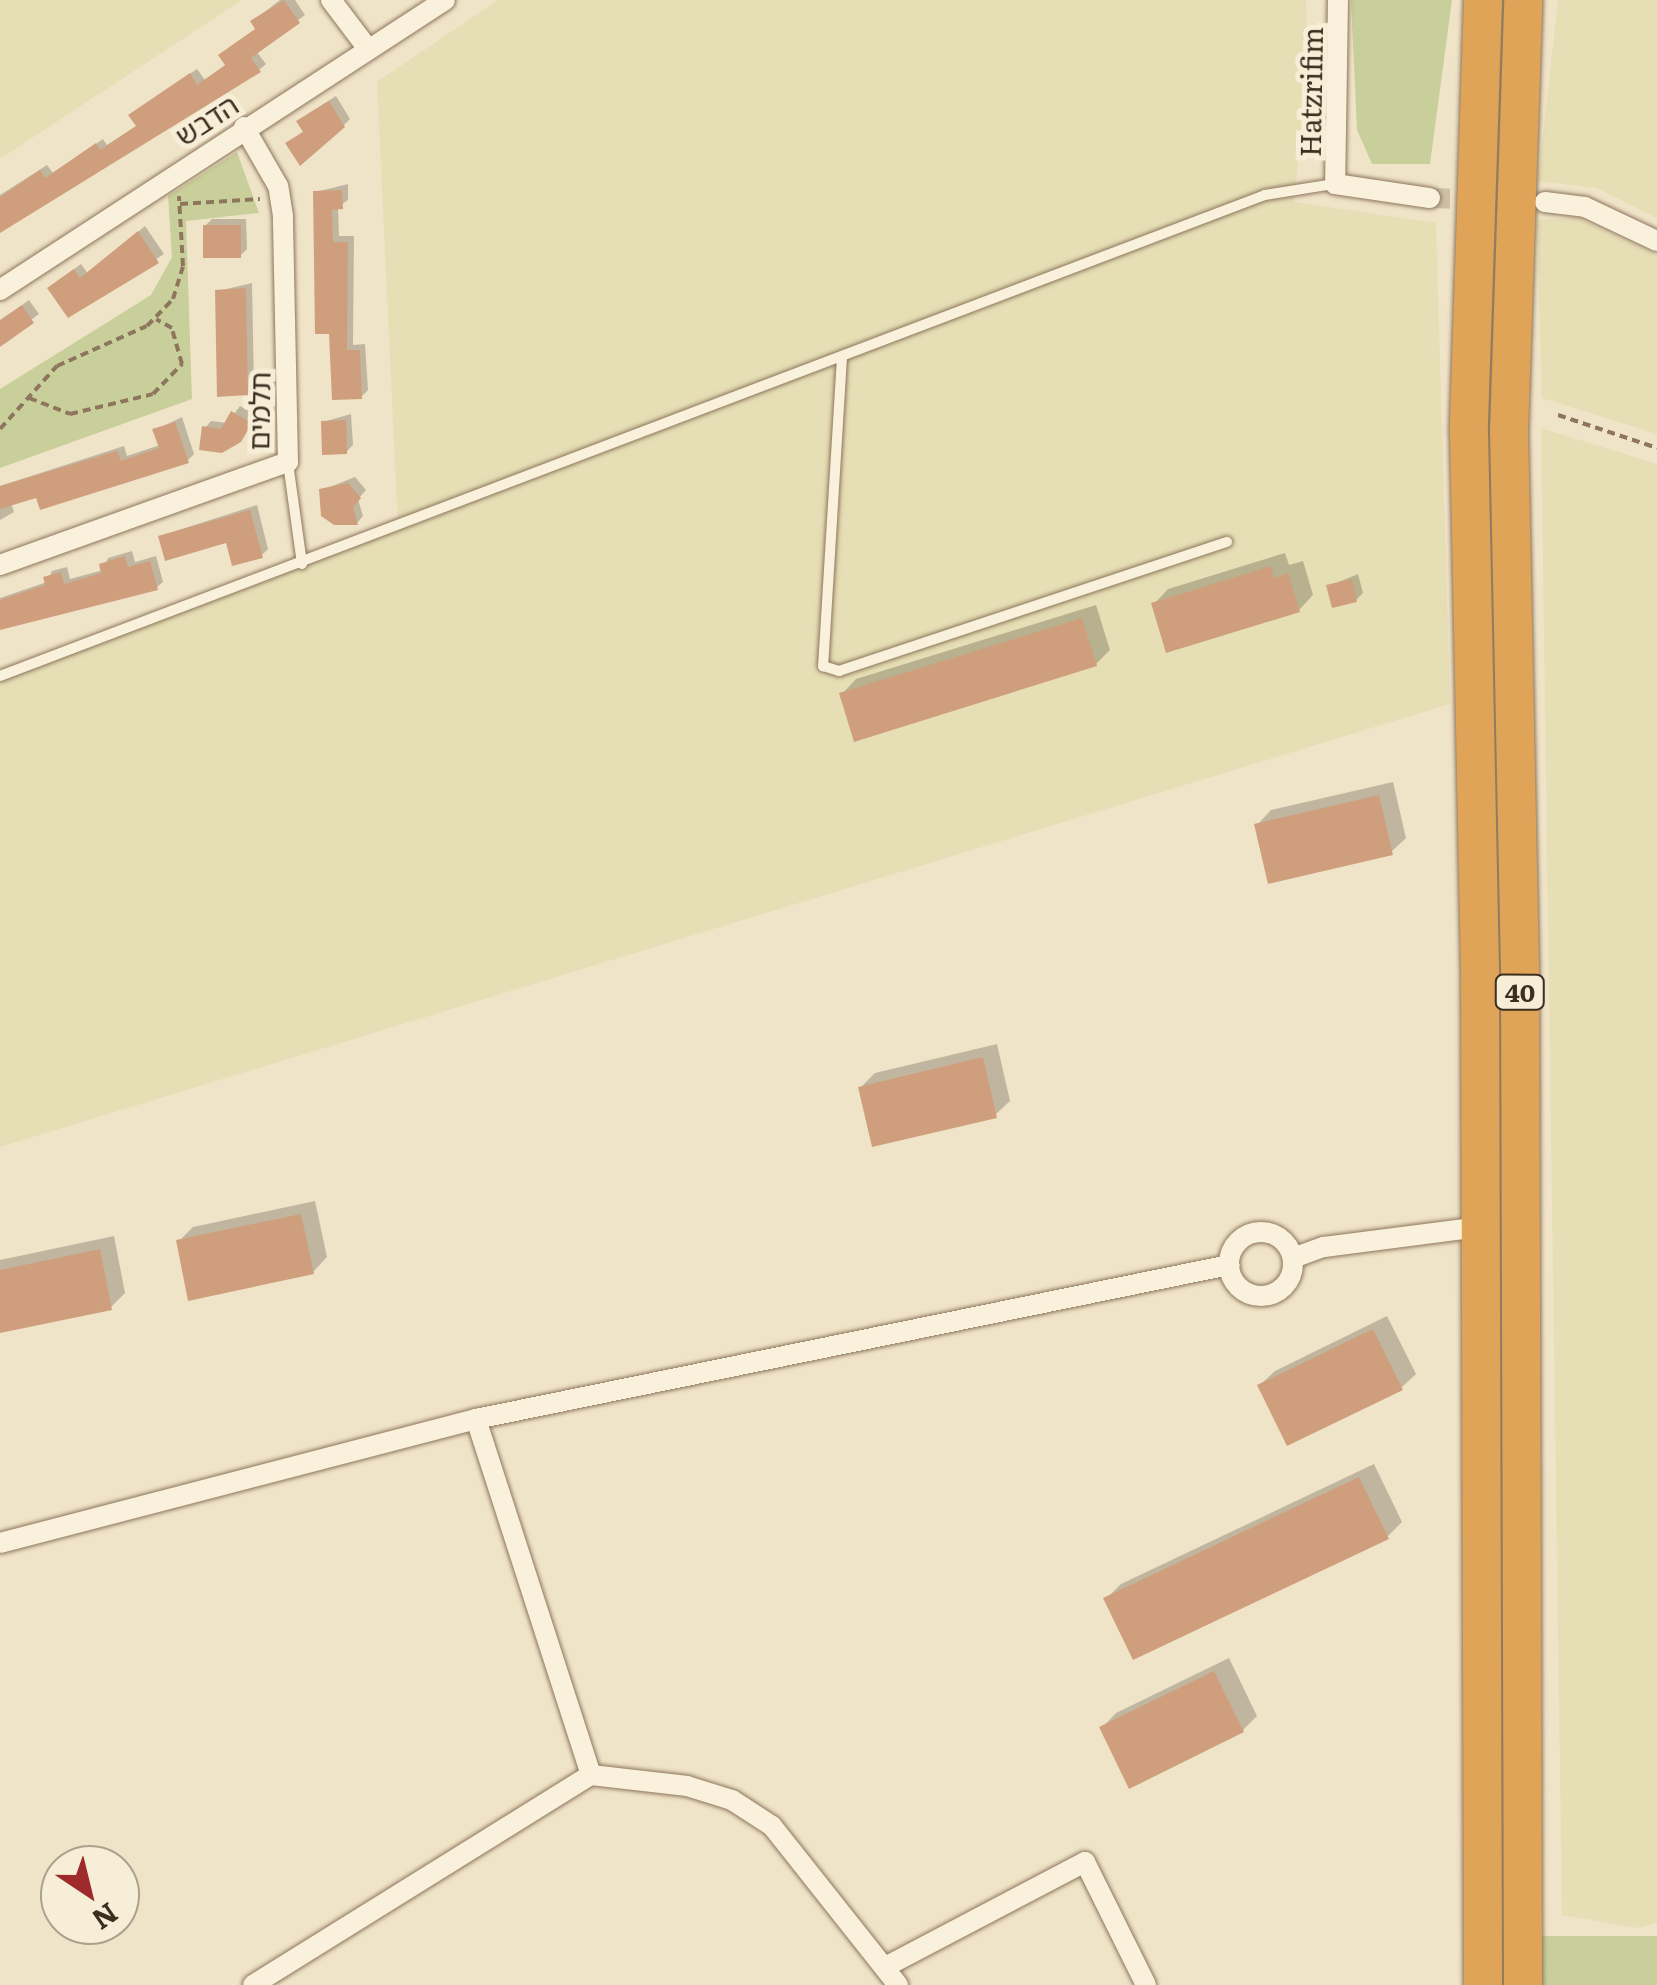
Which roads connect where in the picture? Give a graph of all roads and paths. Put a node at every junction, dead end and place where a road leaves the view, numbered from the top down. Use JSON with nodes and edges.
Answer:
{"nodes":[{"id":1,"x":331,"y":0,"type":"edge"},
{"id":2,"x":445,"y":0,"type":"edge"},
{"id":3,"x":1338,"y":0,"type":"edge"},
{"id":4,"x":1482,"y":0,"type":"edge"},
{"id":5,"x":1523,"y":0,"type":"edge"},
{"id":6,"x":368,"y":49,"type":"junction"},
{"id":7,"x":244,"y":127,"type":"junction"},
{"id":8,"x":177,"y":171,"type":"junction"},
{"id":9,"x":1335,"y":184,"type":"junction"},
{"id":10,"x":280,"y":198,"type":"junction"},
{"id":11,"x":1430,"y":198,"type":"tunnel mouth"},
{"id":12,"x":1546,"y":202,"type":"tunnel mouth"},
{"id":13,"x":180,"y":204,"type":"junction"},
{"id":14,"x":1657,"y":240,"type":"edge"},
{"id":15,"x":0,"y":290,"type":"edge"},
{"id":16,"x":156,"y":319,"type":"junction"},
{"id":17,"x":842,"y":357,"type":"junction"},
{"id":18,"x":29,"y":398,"type":"junction"},
{"id":19,"x":1558,"y":415,"type":"dead end"},
{"id":20,"x":0,"y":429,"type":"edge"},
{"id":21,"x":1657,"y":448,"type":"edge"},
{"id":22,"x":288,"y":462,"type":"junction"},
{"id":23,"x":1227,"y":542,"type":"dead end"},
{"id":24,"x":302,"y":564,"type":"junction"},
{"id":25,"x":0,"y":565,"type":"edge"},
{"id":26,"x":0,"y":676,"type":"edge"},
{"id":27,"x":1481,"y":1227,"type":"junction"},
{"id":28,"x":1293,"y":1258,"type":"junction"},
{"id":29,"x":1230,"y":1265,"type":"junction"},
{"id":30,"x":476,"y":1418,"type":"junction"},
{"id":31,"x":0,"y":1543,"type":"edge"},
{"id":32,"x":591,"y":1774,"type":"junction"},
{"id":33,"x":885,"y":1966,"type":"junction"},
{"id":34,"x":257,"y":1984,"type":"edge"},
{"id":35,"x":898,"y":1985,"type":"edge"},
{"id":36,"x":1146,"y":1985,"type":"edge"},
{"id":37,"x":1483,"y":1985,"type":"edge"},
{"id":38,"x":1522,"y":1985,"type":"edge"}],
"edges":[{"from":1,"to":6,"type":"street"},
{"from":2,"to":6,"type":"street","name":"הדבש"},
{"from":3,"to":9,"type":"street","name":"Hatzrifim"},
{"from":4,"to":27,"type":"highway","number":"40"},
{"from":5,"to":38,"type":"highway","number":"40"},
{"from":6,"to":7,"type":"street","name":"הדבש"},
{"from":7,"to":8,"type":"street","name":"הדבש"},
{"from":7,"to":10,"type":"street","name":"תלמים"},
{"from":8,"to":13,"type":"path"},
{"from":8,"to":15,"type":"street","name":"הדבש"},
{"from":9,"to":11,"type":"street"},
{"from":9,"to":17,"type":"lane"},
{"from":10,"to":13,"type":"path"},
{"from":10,"to":22,"type":"street","name":"תלמים"},
{"from":12,"to":14,"type":"street"},
{"from":13,"to":16,"type":"path"},
{"from":16,"to":18,"type":"path"},
{"from":16,"to":18,"type":"path"},
{"from":17,"to":23,"type":"lane"},
{"from":17,"to":24,"type":"lane"},
{"from":18,"to":20,"type":"path"},
{"from":19,"to":21,"type":"path"},
{"from":22,"to":24,"type":"lane"},
{"from":22,"to":25,"type":"street","name":"תלמים"},
{"from":24,"to":26,"type":"lane"},
{"from":27,"to":28,"type":"street"},
{"from":27,"to":37,"type":"highway","number":"40"},
{"from":28,"to":29,"type":"street"},
{"from":28,"to":29,"type":"street"},
{"from":29,"to":30,"type":"street"},
{"from":30,"to":31,"type":"street"},
{"from":30,"to":32,"type":"street"},
{"from":32,"to":33,"type":"street"},
{"from":32,"to":34,"type":"street"},
{"from":33,"to":35,"type":"street"},
{"from":33,"to":36,"type":"street"}]}
